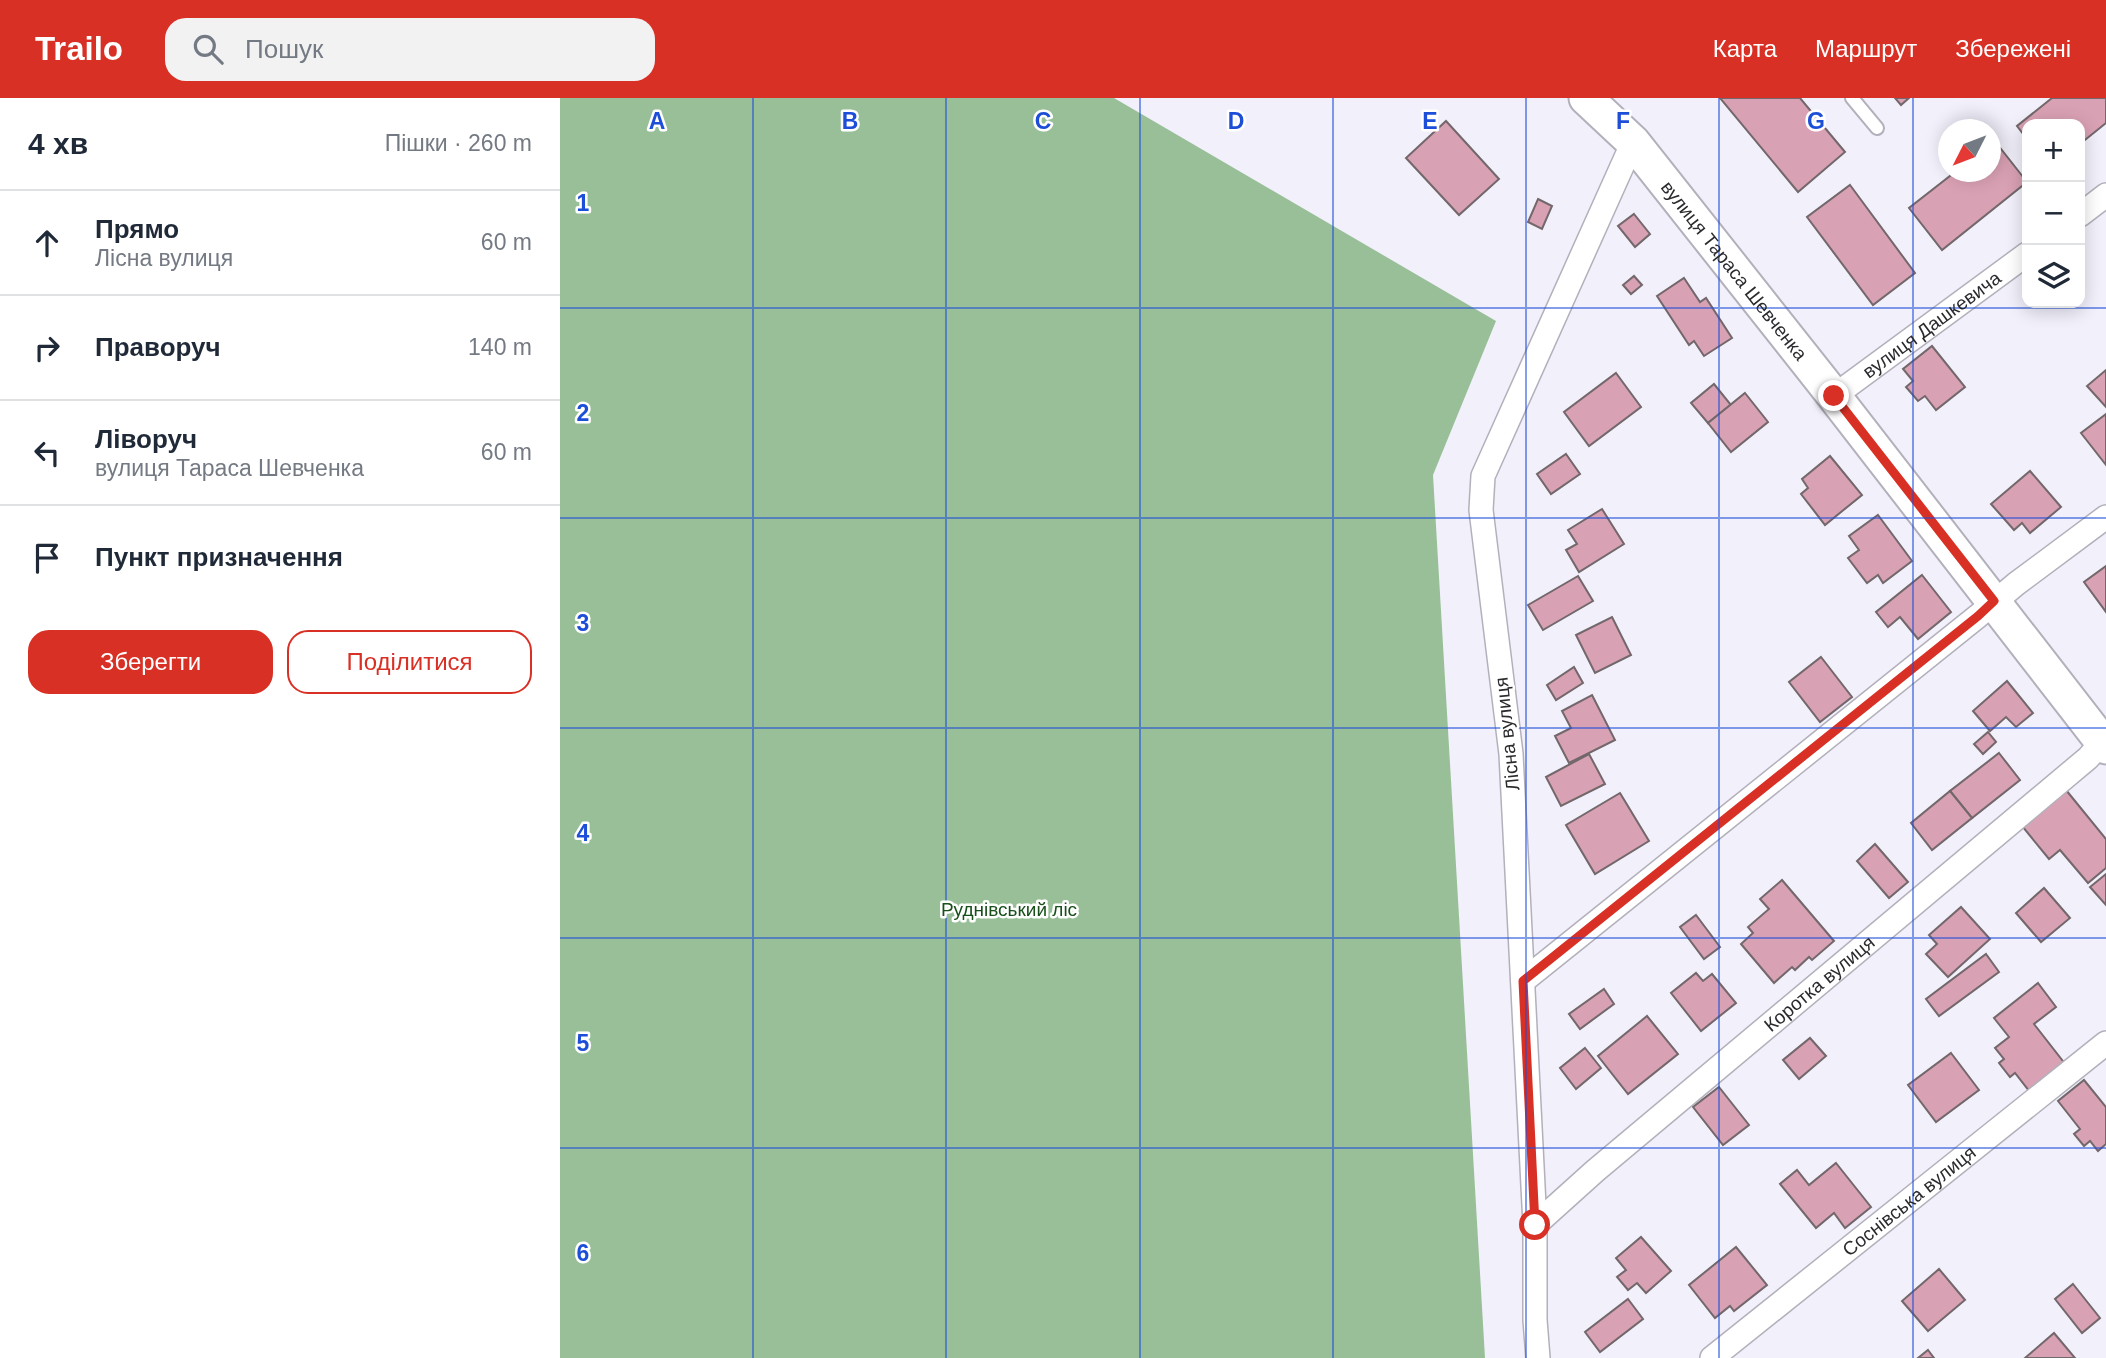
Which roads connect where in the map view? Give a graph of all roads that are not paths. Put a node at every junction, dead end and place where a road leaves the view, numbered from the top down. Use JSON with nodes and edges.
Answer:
{"nodes":[{"id":1,"x":1586,"y":98,"type":"edge"},
{"id":2,"x":1852,"y":98,"type":"edge"},
{"id":3,"x":1877,"y":128,"type":"dead end"},
{"id":4,"x":1633,"y":142,"type":"junction"},
{"id":5,"x":2106,"y":195,"type":"edge"},
{"id":6,"x":2085,"y":211,"type":"edge"},
{"id":7,"x":2022,"y":258,"type":"edge"},
{"id":8,"x":1834,"y":396,"type":"junction"},
{"id":9,"x":2106,"y":517,"type":"edge"},
{"id":10,"x":1994,"y":601,"type":"junction"},
{"id":11,"x":2104,"y":744,"type":"edge"},
{"id":12,"x":1523,"y":981,"type":"junction"},
{"id":13,"x":2106,"y":1043,"type":"edge"},
{"id":14,"x":1535,"y":1225,"type":"junction"},
{"id":15,"x":1538,"y":1358,"type":"edge"},
{"id":16,"x":1712,"y":1358,"type":"edge"}],
"edges":[{"from":1,"to":4,"type":"street","name":"вулиця Тараса Шевченка"},
{"from":2,"to":3,"type":"lane"},
{"from":4,"to":8,"type":"street","name":"вулиця Тараса Шевченка"},
{"from":4,"to":12,"type":"street","name":"Лісна вулиця"},
{"from":5,"to":6,"type":"street"},
{"from":7,"to":8,"type":"street","name":"вулиця Дашкевича"},
{"from":8,"to":10,"type":"street","name":"вулиця Тараса Шевченка"},
{"from":9,"to":10,"type":"street"},
{"from":10,"to":11,"type":"street","name":"вулиця Тараса Шевченка"},
{"from":10,"to":12,"type":"street"},
{"from":11,"to":14,"type":"street","name":"Коротка вулиця"},
{"from":12,"to":14,"type":"street","name":"Лісна вулиця"},
{"from":13,"to":16,"type":"street","name":"Соснівська вулиця"},
{"from":14,"to":15,"type":"street","name":"Лісна вулиця"}]}
